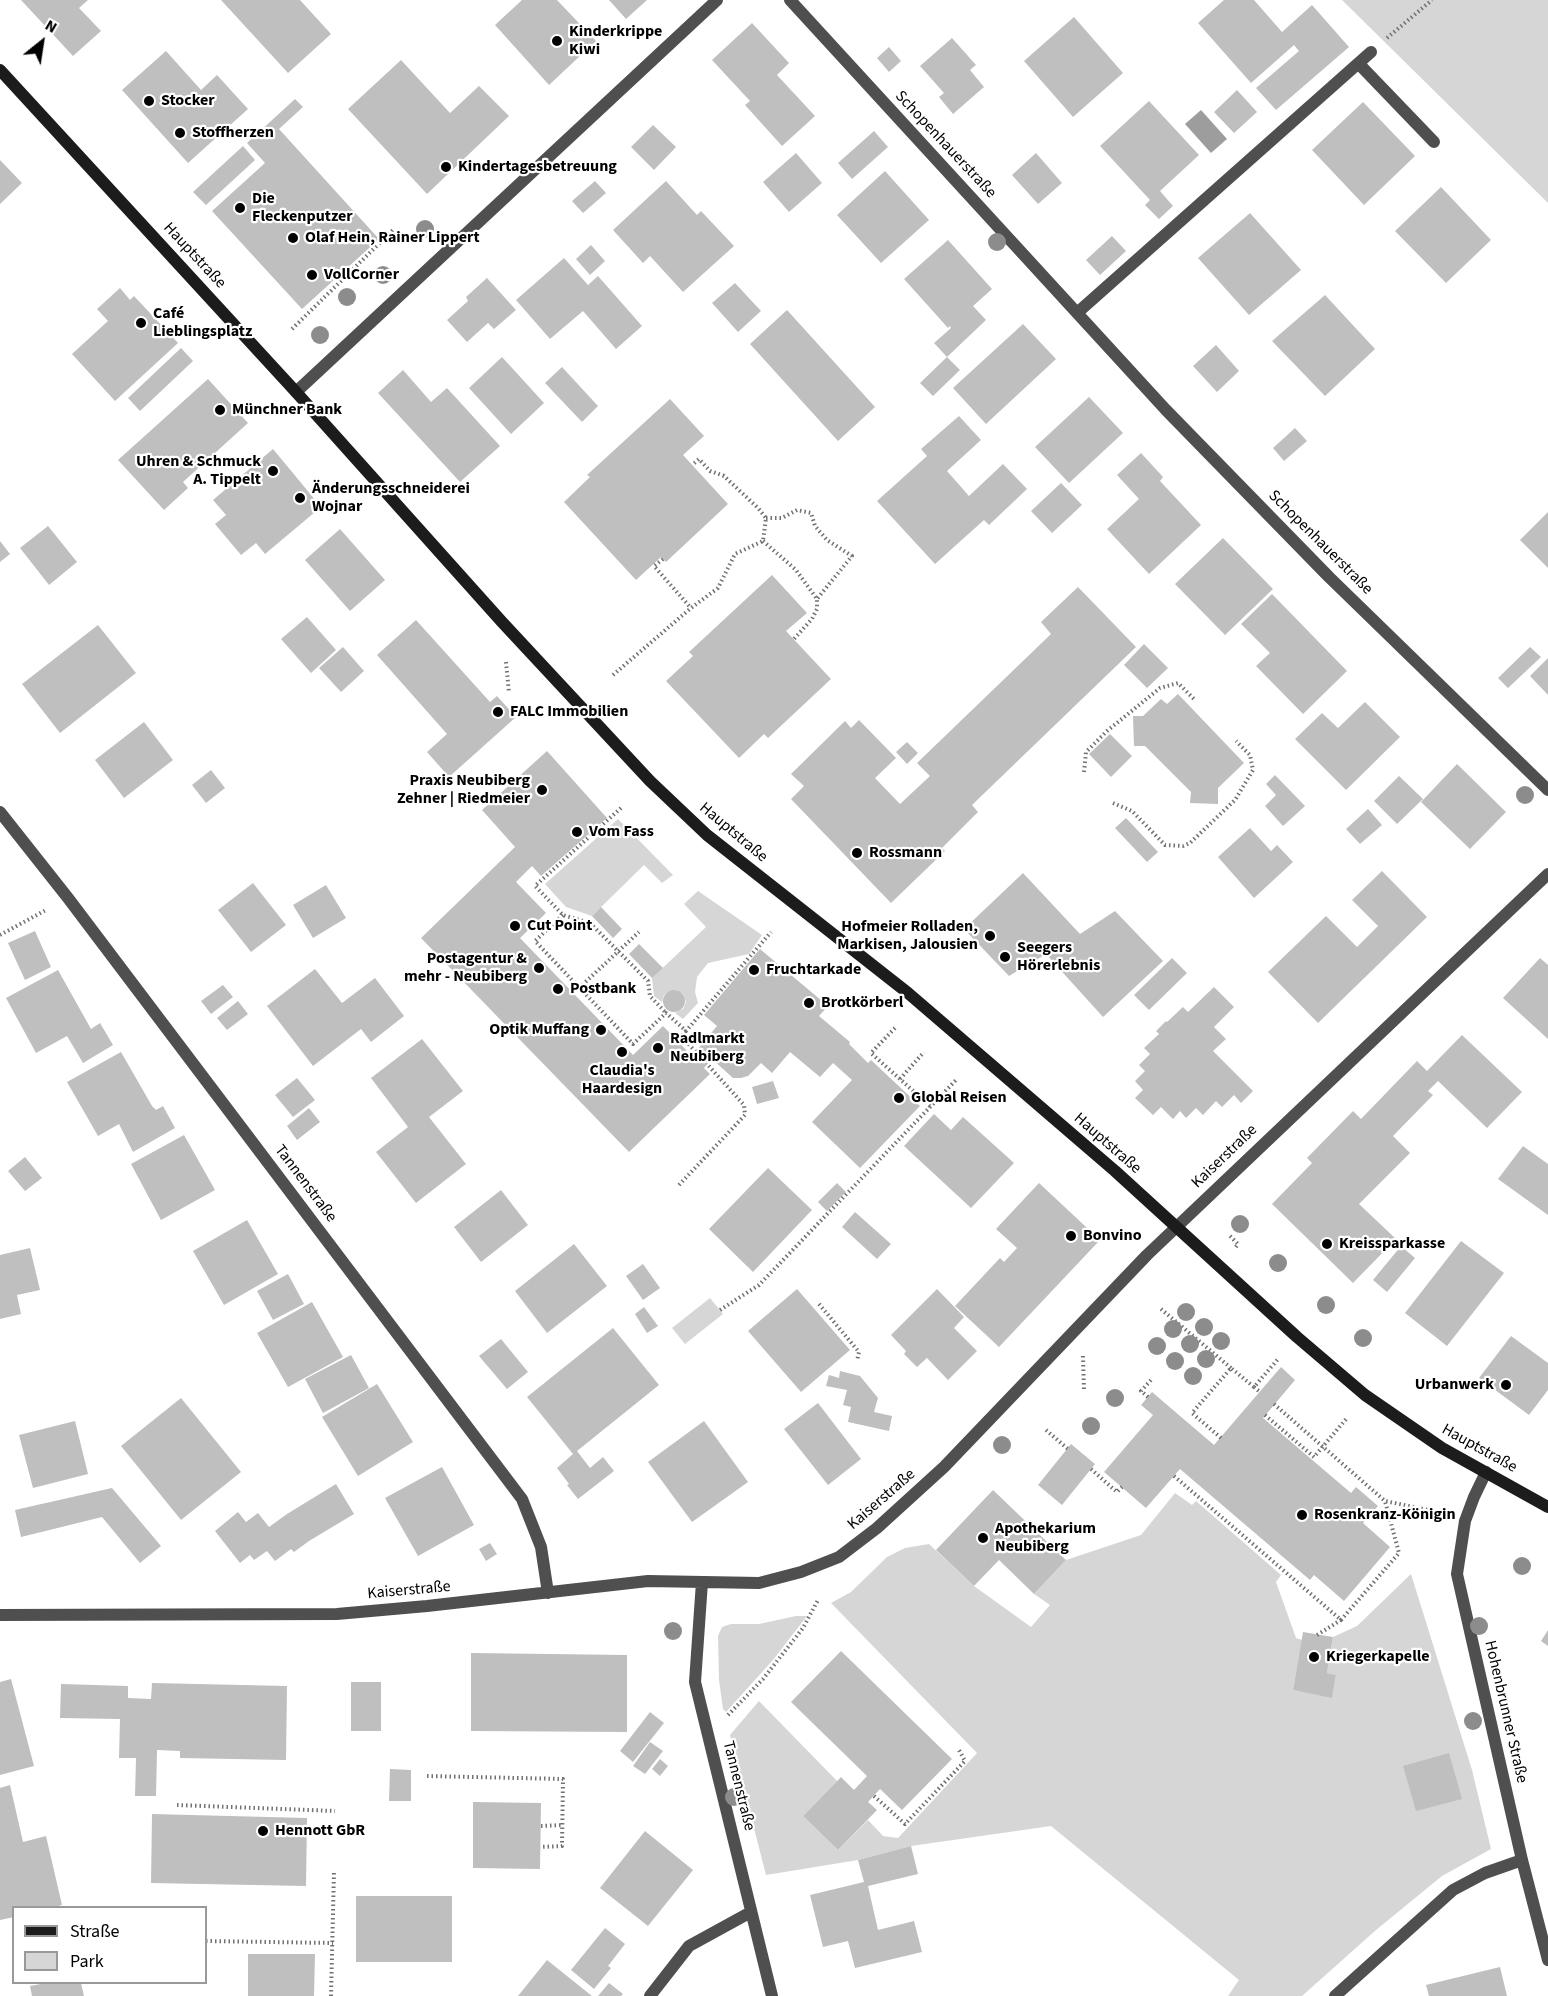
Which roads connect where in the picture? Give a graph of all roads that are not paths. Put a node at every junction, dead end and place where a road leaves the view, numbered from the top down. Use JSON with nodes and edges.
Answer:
{"nodes":[{"id":1,"x":717,"y":0,"type":"edge"},
{"id":2,"x":790,"y":0,"type":"edge"},
{"id":3,"x":1371,"y":52,"type":"road end"},
{"id":4,"x":1359,"y":64,"type":"junction"},
{"id":5,"x":0,"y":70,"type":"edge"},
{"id":6,"x":1434,"y":142,"type":"dead end"},
{"id":7,"x":1077,"y":312,"type":"junction"},
{"id":8,"x":296,"y":392,"type":"junction"},
{"id":9,"x":1548,"y":790,"type":"edge"},
{"id":10,"x":0,"y":812,"type":"edge"},
{"id":11,"x":1548,"y":874,"type":"edge"},
{"id":12,"x":1176,"y":1227,"type":"junction"},
{"id":13,"x":1486,"y":1472,"type":"junction"},
{"id":14,"x":1548,"y":1507,"type":"edge"},
{"id":15,"x":702,"y":1582,"type":"junction"},
{"id":16,"x":548,"y":1593,"type":"junction"},
{"id":17,"x":0,"y":1615,"type":"edge"},
{"id":18,"x":1522,"y":1860,"type":"junction"},
{"id":19,"x":751,"y":1912,"type":"junction"},
{"id":20,"x":1548,"y":1960,"type":"edge"},
{"id":21,"x":650,"y":1996,"type":"edge"},
{"id":22,"x":772,"y":1996,"type":"edge"},
{"id":23,"x":1335,"y":1996,"type":"edge"}],
"edges":[{"from":1,"to":8,"type":"street"},
{"from":2,"to":7,"type":"street","name":"Schopenhauerstraße"},
{"from":3,"to":4,"type":"street"},
{"from":4,"to":6,"type":"street"},
{"from":4,"to":7,"type":"street"},
{"from":5,"to":8,"type":"street","name":"Hauptstraße"},
{"from":7,"to":9,"type":"street","name":"Schopenhauerstraße"},
{"from":8,"to":12,"type":"street","name":"Hauptstraße"},
{"from":10,"to":16,"type":"street","name":"Tannenstraße"},
{"from":11,"to":12,"type":"street","name":"Kaiserstraße"},
{"from":12,"to":13,"type":"street","name":"Hauptstraße"},
{"from":12,"to":15,"type":"street","name":"Kaiserstraße"},
{"from":13,"to":14,"type":"street","name":"Hauptstraße"},
{"from":13,"to":18,"type":"street","name":"Hohenbrunner Straße"},
{"from":15,"to":16,"type":"street","name":"Kaiserstraße"},
{"from":15,"to":19,"type":"street","name":"Tannenstraße"},
{"from":16,"to":17,"type":"street","name":"Kaiserstraße"},
{"from":18,"to":20,"type":"street","name":"Hohenbrunner Straße"},
{"from":18,"to":23,"type":"street"},
{"from":19,"to":21,"type":"street"},
{"from":19,"to":22,"type":"street","name":"Tannenstraße"}]}
